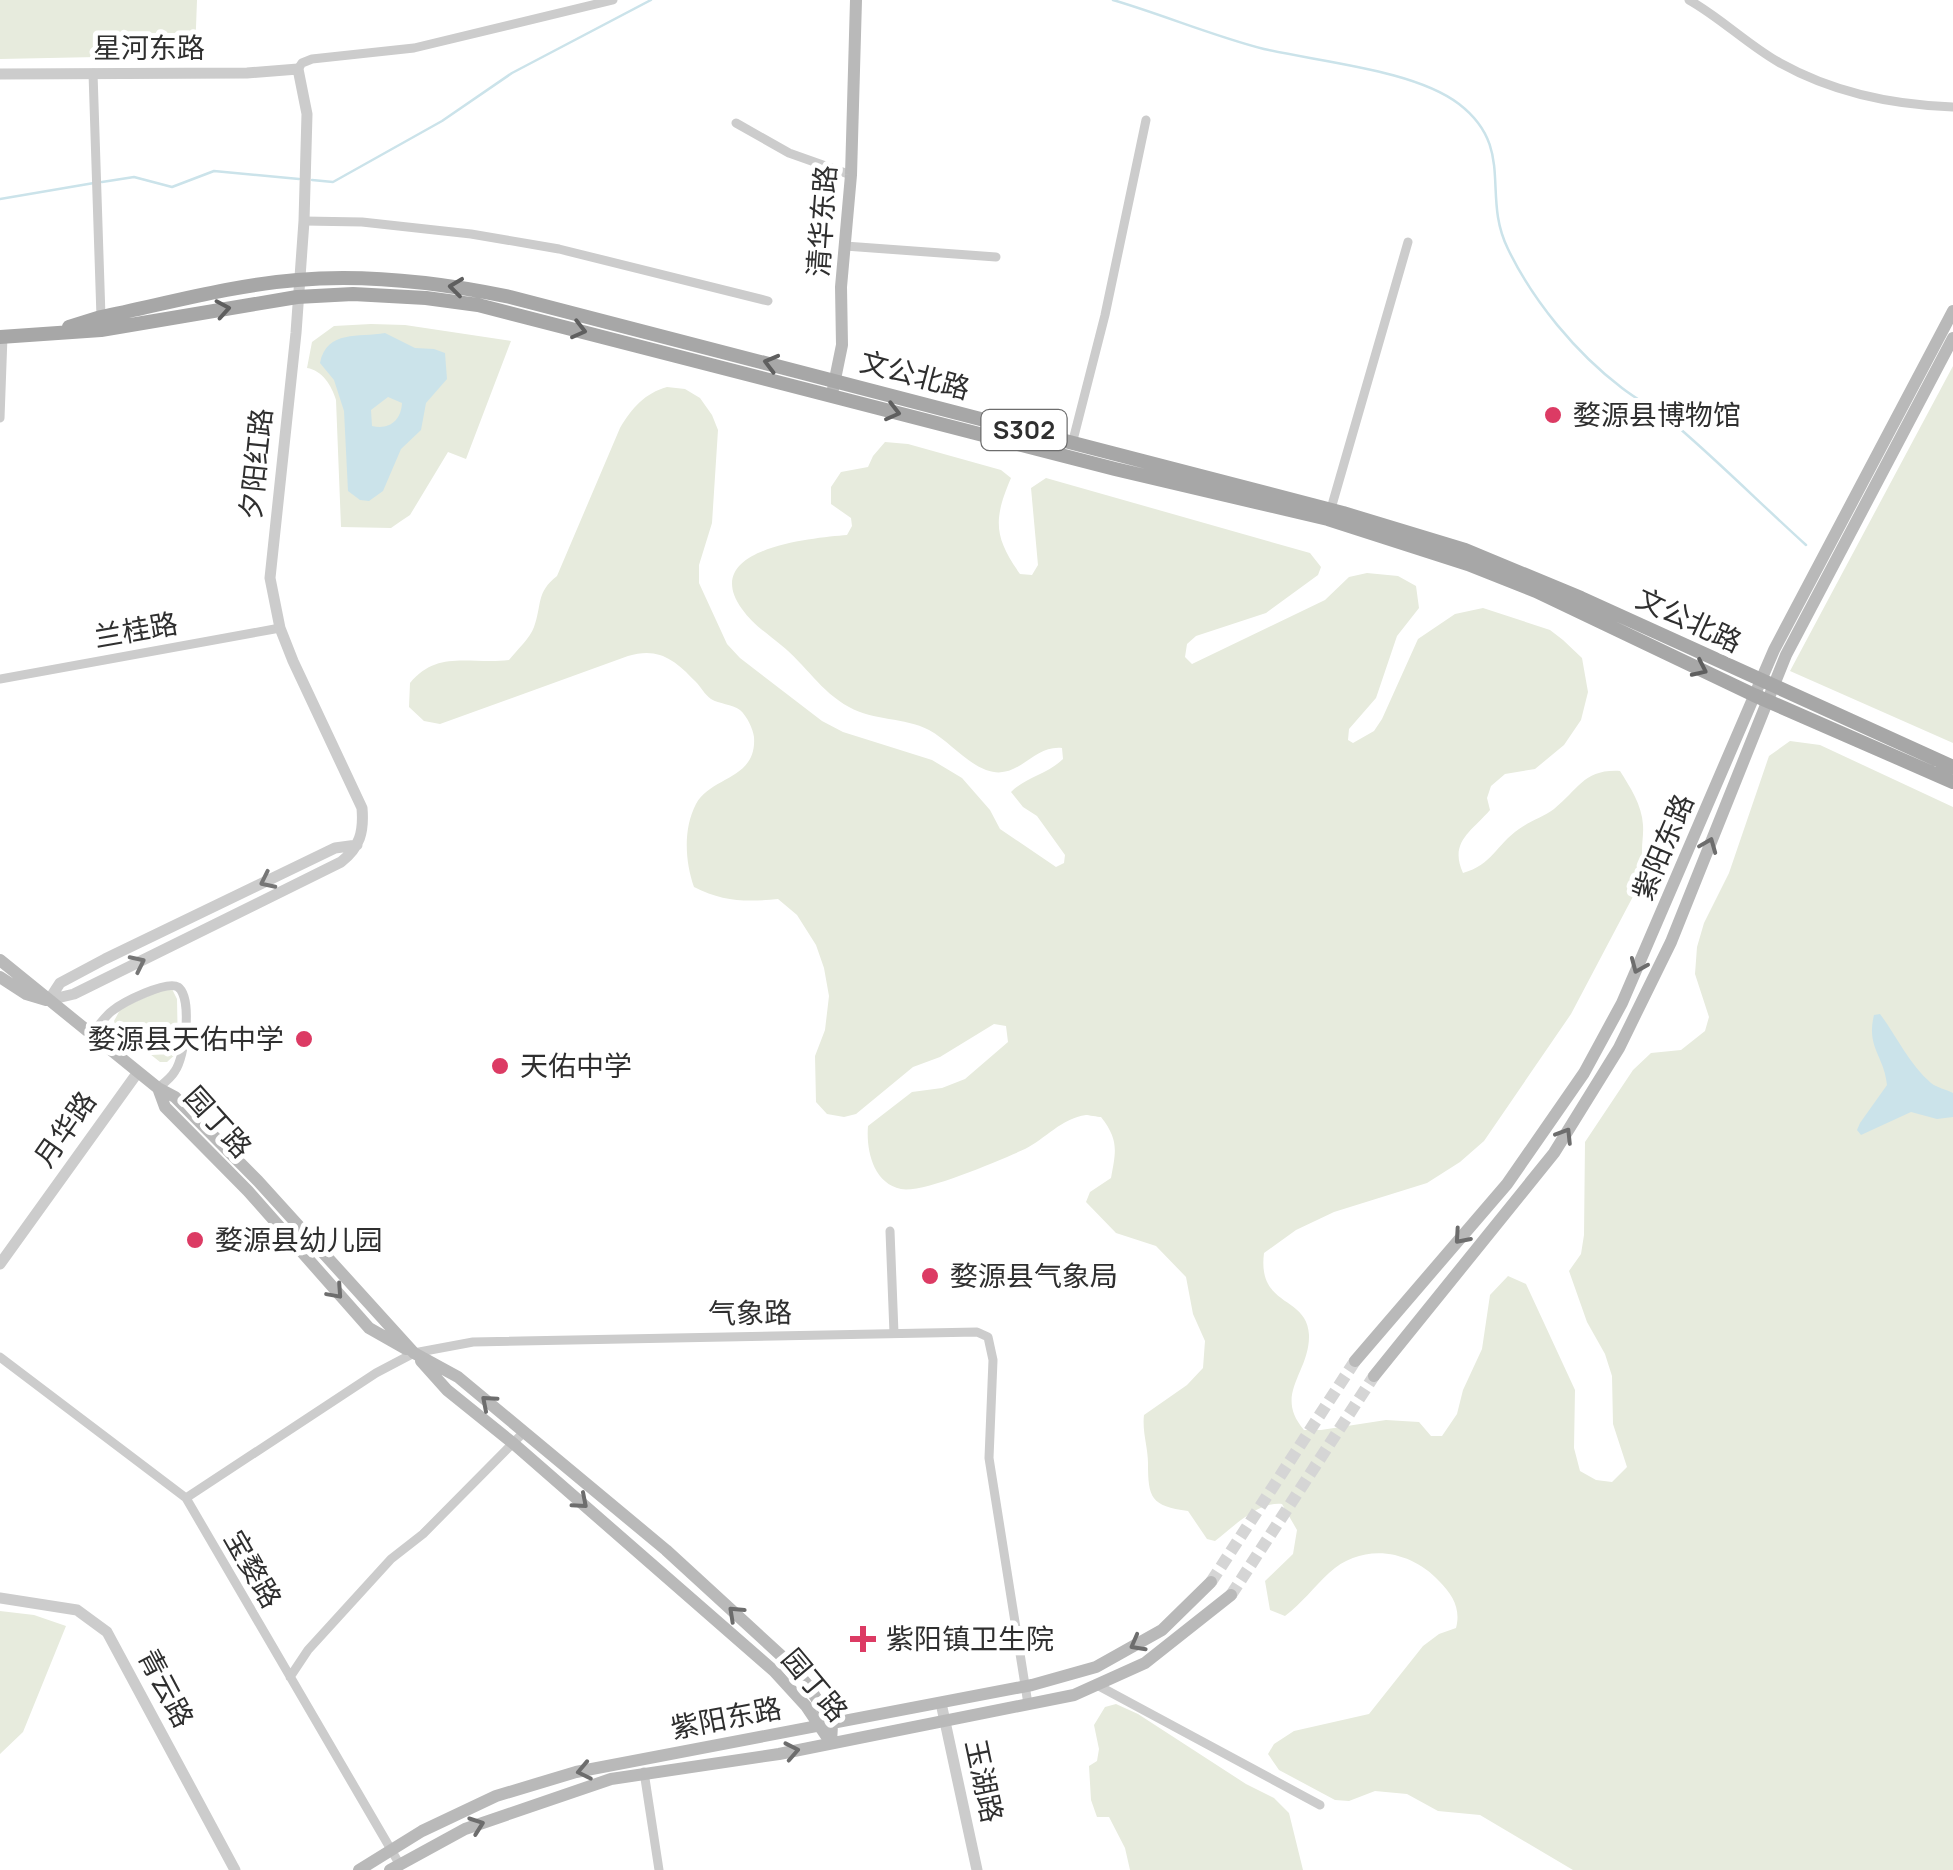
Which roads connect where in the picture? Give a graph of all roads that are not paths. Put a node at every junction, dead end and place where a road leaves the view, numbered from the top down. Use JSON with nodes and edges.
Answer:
{"nodes":[{"id":1,"x":613,"y":0,"type":"edge"},
{"id":2,"x":856,"y":0,"type":"edge"},
{"id":3,"x":1690,"y":0,"type":"edge"},
{"id":4,"x":298,"y":69,"type":"junction"},
{"id":5,"x":93,"y":73,"type":"junction"},
{"id":6,"x":0,"y":74,"type":"edge"},
{"id":7,"x":1953,"y":107,"type":"edge"},
{"id":8,"x":1146,"y":120,"type":"dead end"},
{"id":9,"x":736,"y":123,"type":"dead end"},
{"id":10,"x":851,"y":176,"type":"junction"},
{"id":11,"x":304,"y":221,"type":"junction"},
{"id":12,"x":1408,"y":242,"type":"dead end"},
{"id":13,"x":845,"y":246,"type":"junction"},
{"id":14,"x":996,"y":256,"type":"dead end"},
{"id":15,"x":299,"y":280,"type":"junction"},
{"id":16,"x":297,"y":297,"type":"junction"},
{"id":17,"x":768,"y":300,"type":"dead end"},
{"id":18,"x":1953,"y":311,"type":"edge"},
{"id":19,"x":101,"y":324,"type":"junction"},
{"id":20,"x":1,"y":337,"type":"edge"},
{"id":21,"x":1953,"y":338,"type":"edge"},
{"id":22,"x":835,"y":380,"type":"junction"},
{"id":23,"x":832,"y":396,"type":"junction"},
{"id":24,"x":0,"y":418,"type":"edge"},
{"id":25,"x":1070,"y":449,"type":"junction"},
{"id":26,"x":1330,"y":514,"type":"junction"},
{"id":27,"x":280,"y":628,"type":"junction"},
{"id":28,"x":0,"y":679,"type":"edge"},
{"id":29,"x":1764,"y":691,"type":"junction"},
{"id":30,"x":1953,"y":766,"type":"edge"},
{"id":31,"x":1953,"y":782,"type":"edge"},
{"id":32,"x":0,"y":960,"type":"edge"},
{"id":33,"x":0,"y":977,"type":"edge"},
{"id":34,"x":49,"y":1000,"type":"junction"},
{"id":35,"x":92,"y":1034,"type":"junction"},
{"id":36,"x":138,"y":1072,"type":"junction"},
{"id":37,"x":158,"y":1088,"type":"junction"},
{"id":38,"x":890,"y":1231,"type":"dead end"},
{"id":39,"x":0,"y":1264,"type":"edge"},
{"id":40,"x":894,"y":1333,"type":"junction"},
{"id":41,"x":414,"y":1353,"type":"junction"},
{"id":42,"x":0,"y":1356,"type":"edge"},
{"id":43,"x":1355,"y":1361,"type":"tunnel mouth"},
{"id":44,"x":1374,"y":1376,"type":"tunnel mouth"},
{"id":45,"x":519,"y":1438,"type":"junction"},
{"id":46,"x":186,"y":1498,"type":"junction"},
{"id":47,"x":1211,"y":1582,"type":"tunnel mouth"},
{"id":48,"x":1231,"y":1595,"type":"tunnel mouth"},
{"id":49,"x":0,"y":1598,"type":"edge"},
{"id":50,"x":290,"y":1677,"type":"junction"},
{"id":51,"x":1097,"y":1685,"type":"junction"},
{"id":52,"x":1024,"y":1687,"type":"junction"},
{"id":53,"x":941,"y":1703,"type":"junction"},
{"id":54,"x":1028,"y":1704,"type":"junction"},
{"id":55,"x":945,"y":1721,"type":"junction"},
{"id":56,"x":825,"y":1725,"type":"junction"},
{"id":57,"x":831,"y":1744,"type":"junction"},
{"id":58,"x":643,"y":1759,"type":"junction"},
{"id":59,"x":644,"y":1774,"type":"junction"},
{"id":60,"x":1320,"y":1805,"type":"dead end"},
{"id":61,"x":391,"y":1850,"type":"junction"},
{"id":62,"x":395,"y":1868,"type":"edge"},
{"id":63,"x":235,"y":1870,"type":"edge"},
{"id":64,"x":359,"y":1870,"type":"edge"},
{"id":65,"x":660,"y":1870,"type":"edge"},
{"id":66,"x":977,"y":1870,"type":"edge"}],
"edges":[{"from":1,"to":4,"type":"street"},
{"from":2,"to":10,"type":"main road","name":"清华东路"},
{"from":3,"to":7,"type":"street"},
{"from":4,"to":5,"type":"street","name":"星河东路"},
{"from":4,"to":11,"type":"street","name":"夕阳红路"},
{"from":5,"to":6,"type":"street","name":"星河东路"},
{"from":5,"to":19,"type":"street"},
{"from":8,"to":25,"type":"street"},
{"from":9,"to":10,"type":"street"},
{"from":10,"to":13,"type":"main road","name":"清华东路"},
{"from":11,"to":15,"type":"street","name":"夕阳红路"},
{"from":11,"to":17,"type":"street"},
{"from":12,"to":26,"type":"street"},
{"from":13,"to":14,"type":"street"},
{"from":13,"to":22,"type":"main road","name":"清华东路"},
{"from":15,"to":16,"type":"street","name":"夕阳红路"},
{"from":15,"to":19,"type":"main road","name":"文公北路","number":"S302"},
{"from":22,"to":15,"type":"main road","name":"文公北路","number":"S302","one_way":true},
{"from":19,"to":16,"type":"main road","name":"文公北路","number":"S302","one_way":true},
{"from":16,"to":23,"type":"main road","name":"文公北路","number":"S302","one_way":true},
{"from":16,"to":27,"type":"street","name":"夕阳红路"},
{"from":18,"to":29,"type":"main road","name":"紫阳东路"},
{"from":19,"to":20,"type":"main road","name":"文公北路","number":"S302"},
{"from":20,"to":24,"type":"street"},
{"from":21,"to":29,"type":"main road","name":"紫阳东路"},
{"from":22,"to":23,"type":"main road","name":"清华东路"},
{"from":22,"to":25,"type":"main road","name":"文公北路","number":"S302"},
{"from":23,"to":25,"type":"main road","name":"文公北路","number":"S302","one_way":true},
{"from":25,"to":26,"type":"main road","name":"文公北路","number":"S302"},
{"from":26,"to":29,"type":"main road","name":"文公北路","number":"S302"},
{"from":27,"to":28,"type":"street","name":"兰桂路"},
{"from":27,"to":34,"type":"street","name":"夕阳红路"},
{"from":29,"to":30,"type":"main road","name":"文公北路","number":"S302"},
{"from":29,"to":31,"type":"main road","name":"文公北路","number":"S302"},
{"from":29,"to":43,"type":"main road","name":"紫阳东路","one_way":true},
{"from":44,"to":29,"type":"main road","name":"紫阳东路","one_way":true},
{"from":32,"to":34,"type":"main road","name":"园丁路"},
{"from":33,"to":34,"type":"main road"},
{"from":34,"to":35,"type":"main road","name":"园丁路"},
{"from":35,"to":36,"type":"main road","name":"园丁路"},
{"from":35,"to":37,"type":"street"},
{"from":36,"to":37,"type":"main road","name":"园丁路"},
{"from":36,"to":39,"type":"street","name":"月华路"},
{"from":37,"to":41,"type":"main road","name":"园丁路"},
{"from":38,"to":40,"type":"street"},
{"from":40,"to":41,"type":"street","name":"气象路"},
{"from":40,"to":52,"type":"street","name":"气象路"},
{"from":41,"to":45,"type":"main road","name":"园丁路"},
{"from":41,"to":46,"type":"street","name":"气象路"},
{"from":42,"to":46,"type":"street","name":"宝婺路"},
{"from":45,"to":50,"type":"street"},
{"from":45,"to":56,"type":"main road","name":"园丁路","one_way":true},
{"from":56,"to":45,"type":"main road","name":"园丁路","one_way":true},
{"from":46,"to":50,"type":"street","name":"宝婺路"},
{"from":47,"to":52,"type":"main road","name":"紫阳东路","one_way":true},
{"from":48,"to":51,"type":"main road","name":"紫阳东路"},
{"from":49,"to":63,"type":"street","name":"青云路"},
{"from":50,"to":61,"type":"street","name":"宝婺路"},
{"from":51,"to":54,"type":"main road","name":"紫阳东路"},
{"from":51,"to":60,"type":"street"},
{"from":52,"to":53,"type":"main road","name":"紫阳东路"},
{"from":52,"to":54,"type":"street","name":"气象路"},
{"from":53,"to":55,"type":"street","name":"玉湖路"},
{"from":53,"to":56,"type":"main road","name":"紫阳东路"},
{"from":54,"to":55,"type":"main road","name":"紫阳东路"},
{"from":55,"to":57,"type":"main road","name":"紫阳东路"},
{"from":55,"to":66,"type":"street","name":"玉湖路"},
{"from":56,"to":57,"type":"main road","name":"园丁路"},
{"from":56,"to":58,"type":"main road","name":"紫阳东路"},
{"from":59,"to":57,"type":"main road","name":"紫阳东路","one_way":true},
{"from":58,"to":59,"type":"street"},
{"from":58,"to":61,"type":"main road","name":"紫阳东路","one_way":true},
{"from":62,"to":59,"type":"main road","name":"紫阳东路","one_way":true},
{"from":59,"to":65,"type":"street"},
{"from":61,"to":62,"type":"street","name":"宝婺路"},
{"from":61,"to":64,"type":"main road","name":"紫阳东路"}]}
